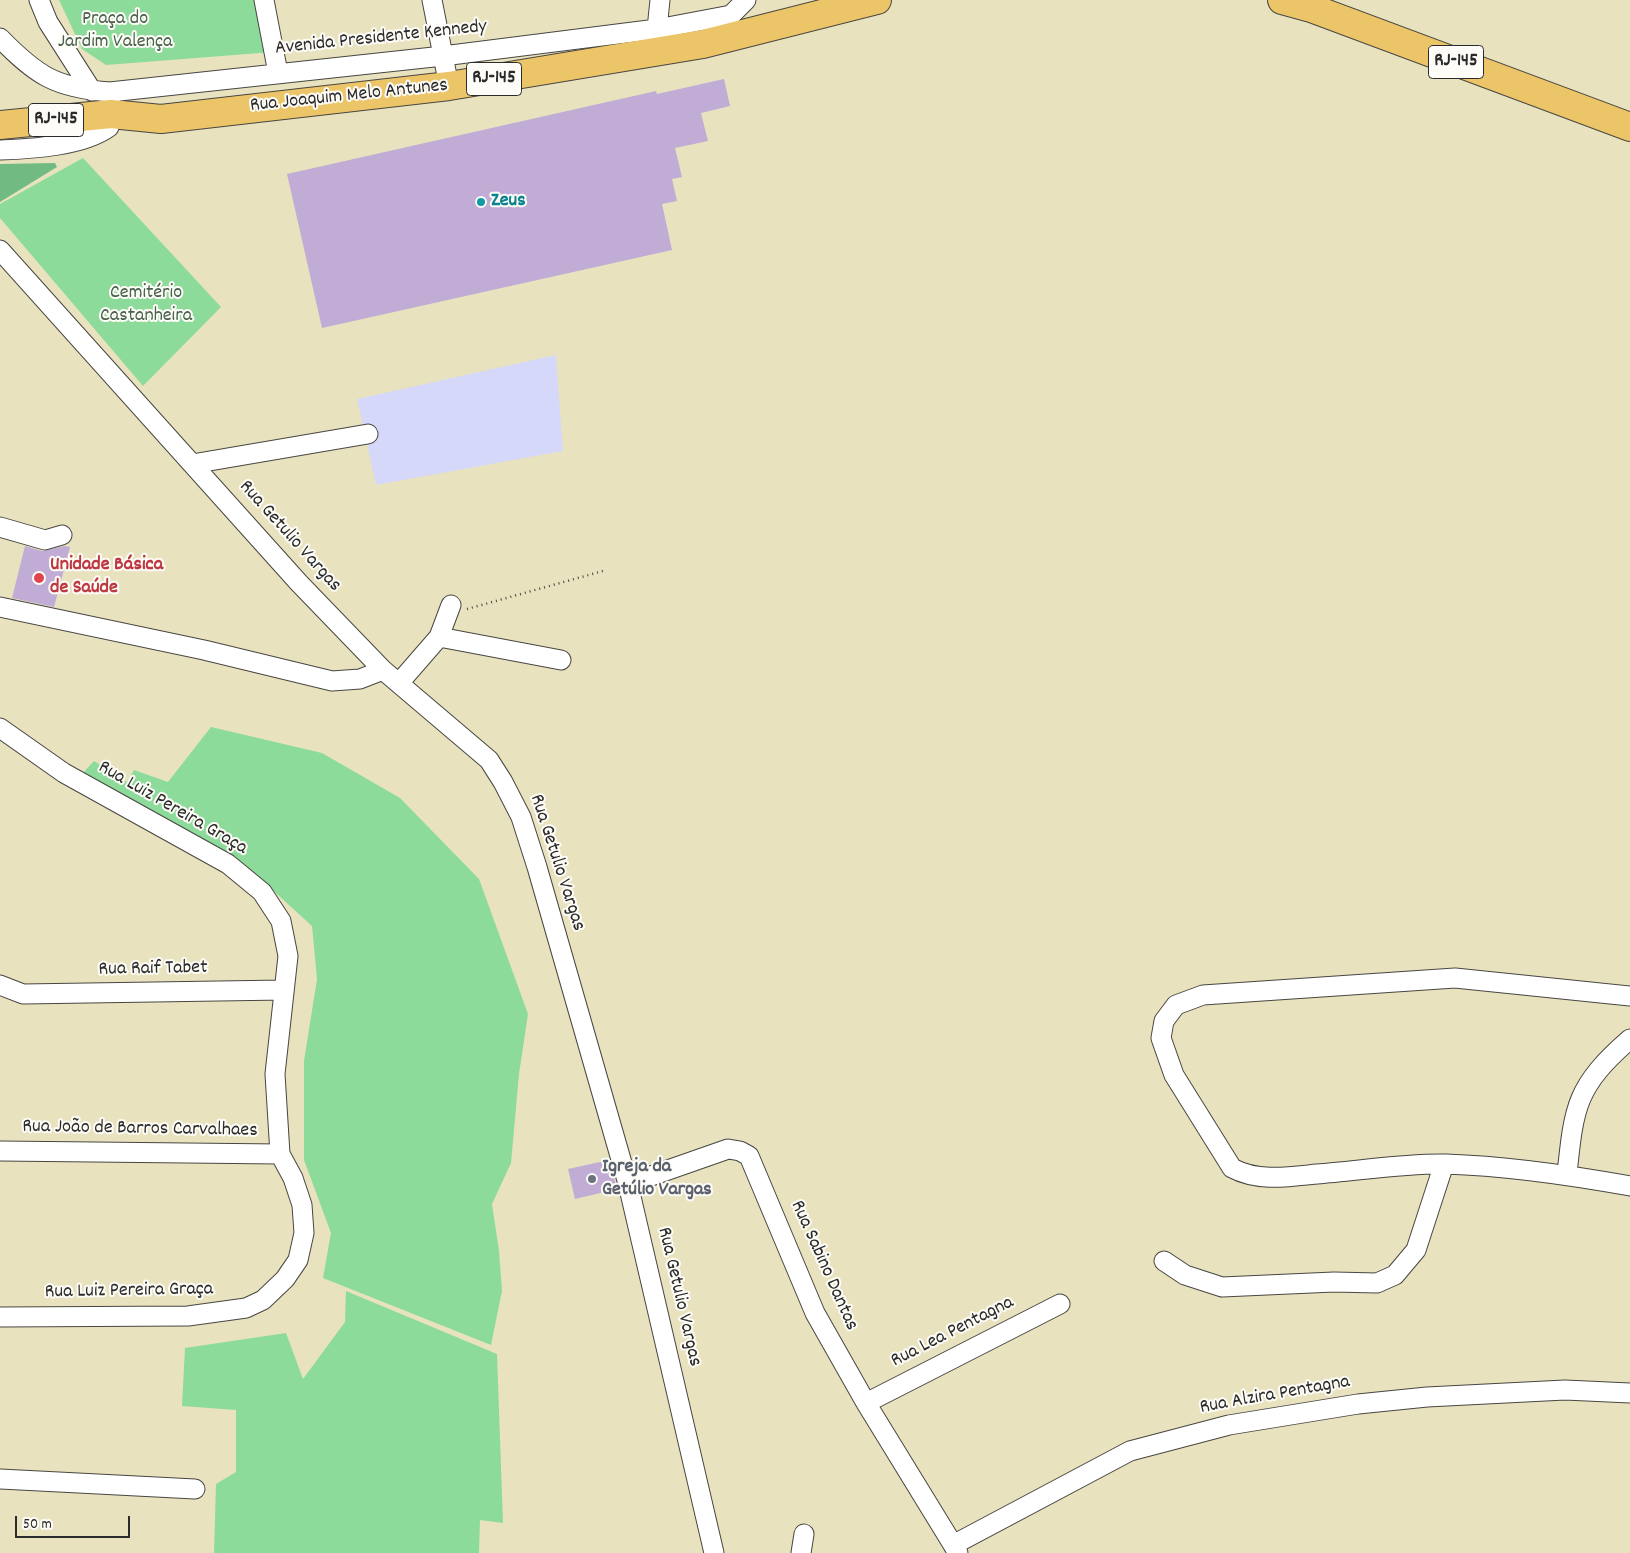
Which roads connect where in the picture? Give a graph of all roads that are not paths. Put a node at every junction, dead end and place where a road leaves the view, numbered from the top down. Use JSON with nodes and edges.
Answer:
{"nodes":[{"id":1,"x":39,"y":0,"type":"edge"},
{"id":2,"x":264,"y":0,"type":"edge"},
{"id":3,"x":432,"y":0,"type":"edge"},
{"id":4,"x":660,"y":0,"type":"edge"},
{"id":5,"x":746,"y":0,"type":"edge"},
{"id":6,"x":1282,"y":0,"type":"edge"},
{"id":7,"x":874,"y":1,"type":"edge"},
{"id":8,"x":657,"y":29,"type":"junction"},
{"id":9,"x":0,"y":38,"type":"edge"},
{"id":10,"x":443,"y":56,"type":"junction"},
{"id":11,"x":278,"y":73,"type":"junction"},
{"id":12,"x":449,"y":86,"type":"junction"},
{"id":13,"x":104,"y":99,"type":"junction"},
{"id":14,"x":0,"y":126,"type":"edge"},
{"id":15,"x":1630,"y":127,"type":"edge"},
{"id":16,"x":0,"y":150,"type":"edge"},
{"id":17,"x":0,"y":250,"type":"edge"},
{"id":18,"x":368,"y":434,"type":"dead end"},
{"id":19,"x":192,"y":464,"type":"junction"},
{"id":20,"x":0,"y":527,"type":"edge"},
{"id":21,"x":62,"y":535,"type":"dead end"},
{"id":22,"x":0,"y":607,"type":"edge"},
{"id":23,"x":449,"y":610,"type":"road end"},
{"id":24,"x":439,"y":637,"type":"junction"},
{"id":25,"x":561,"y":660,"type":"dead end"},
{"id":26,"x":383,"y":670,"type":"junction"},
{"id":27,"x":399,"y":683,"type":"junction"},
{"id":28,"x":0,"y":728,"type":"edge"},
{"id":29,"x":0,"y":985,"type":"edge"},
{"id":30,"x":284,"y":990,"type":"junction"},
{"id":31,"x":1630,"y":996,"type":"edge"},
{"id":32,"x":1630,"y":1039,"type":"edge"},
{"id":33,"x":0,"y":1151,"type":"edge"},
{"id":34,"x":280,"y":1154,"type":"junction"},
{"id":35,"x":1444,"y":1164,"type":"junction"},
{"id":36,"x":1567,"y":1174,"type":"junction"},
{"id":37,"x":628,"y":1184,"type":"junction"},
{"id":38,"x":1630,"y":1186,"type":"edge"},
{"id":39,"x":1164,"y":1261,"type":"dead end"},
{"id":40,"x":1060,"y":1304,"type":"dead end"},
{"id":41,"x":0,"y":1317,"type":"edge"},
{"id":42,"x":1630,"y":1393,"type":"edge"},
{"id":43,"x":866,"y":1404,"type":"junction"},
{"id":44,"x":0,"y":1479,"type":"edge"},
{"id":45,"x":195,"y":1489,"type":"dead end"},
{"id":46,"x":804,"y":1534,"type":"dead end"},
{"id":47,"x":956,"y":1549,"type":"edge"},
{"id":48,"x":714,"y":1553,"type":"edge"},
{"id":49,"x":801,"y":1553,"type":"edge"}],
"edges":[{"from":1,"to":13,"type":"street"},
{"from":2,"to":11,"type":"street"},
{"from":3,"to":10,"type":"street"},
{"from":4,"to":8,"type":"street"},
{"from":5,"to":8,"type":"street","name":"Avenida Presidente Kennedy"},
{"from":6,"to":15,"type":"main road","number":"RJ-145"},
{"from":7,"to":12,"type":"main road","name":"Rua Joaquim Melo Antunes","number":"RJ-145"},
{"from":8,"to":10,"type":"street","name":"Avenida Presidente Kennedy"},
{"from":9,"to":13,"type":"street","name":"Avenida Presidente Kennedy"},
{"from":10,"to":11,"type":"street","name":"Avenida Presidente Kennedy"},
{"from":10,"to":12,"type":"street"},
{"from":11,"to":13,"type":"street","name":"Avenida Presidente Kennedy"},
{"from":12,"to":13,"type":"main road","name":"Rua Joaquim Melo Antunes","number":"RJ-145"},
{"from":13,"to":14,"type":"main road","name":"Rua Joaquim Melo Antunes","number":"RJ-145"},
{"from":13,"to":16,"type":"street"},
{"from":17,"to":19,"type":"street","name":"Rua Getulio Vargas"},
{"from":18,"to":19,"type":"street"},
{"from":19,"to":26,"type":"street","name":"Rua Getulio Vargas"},
{"from":20,"to":21,"type":"street"},
{"from":22,"to":26,"type":"street"},
{"from":23,"to":24,"type":"street"},
{"from":24,"to":25,"type":"street"},
{"from":24,"to":27,"type":"street"},
{"from":26,"to":27,"type":"street","name":"Rua Getulio Vargas"},
{"from":27,"to":37,"type":"street","name":"Rua Getulio Vargas"},
{"from":28,"to":30,"type":"street","name":"Rua Luiz Pereira Graça"},
{"from":29,"to":30,"type":"street","name":"Rua Raif Tabet"},
{"from":30,"to":34,"type":"street","name":"Rua Luiz Pereira Graça"},
{"from":31,"to":35,"type":"street"},
{"from":32,"to":36,"type":"street"},
{"from":33,"to":34,"type":"street","name":"Rua João de Barros Carvalhaes"},
{"from":34,"to":41,"type":"street","name":"Rua Luiz Pereira Graça"},
{"from":35,"to":36,"type":"street"},
{"from":35,"to":39,"type":"street"},
{"from":36,"to":38,"type":"street"},
{"from":37,"to":43,"type":"street","name":"Rua Sabino Dantas"},
{"from":37,"to":48,"type":"street","name":"Rua Getulio Vargas"},
{"from":40,"to":43,"type":"street","name":"Rua Lea Pentagna"},
{"from":42,"to":47,"type":"street","name":"Rua Alzira Pentagna"},
{"from":43,"to":47,"type":"street","name":"Rua Sabino Dantas"},
{"from":44,"to":45,"type":"street"},
{"from":46,"to":49,"type":"street"}]}
